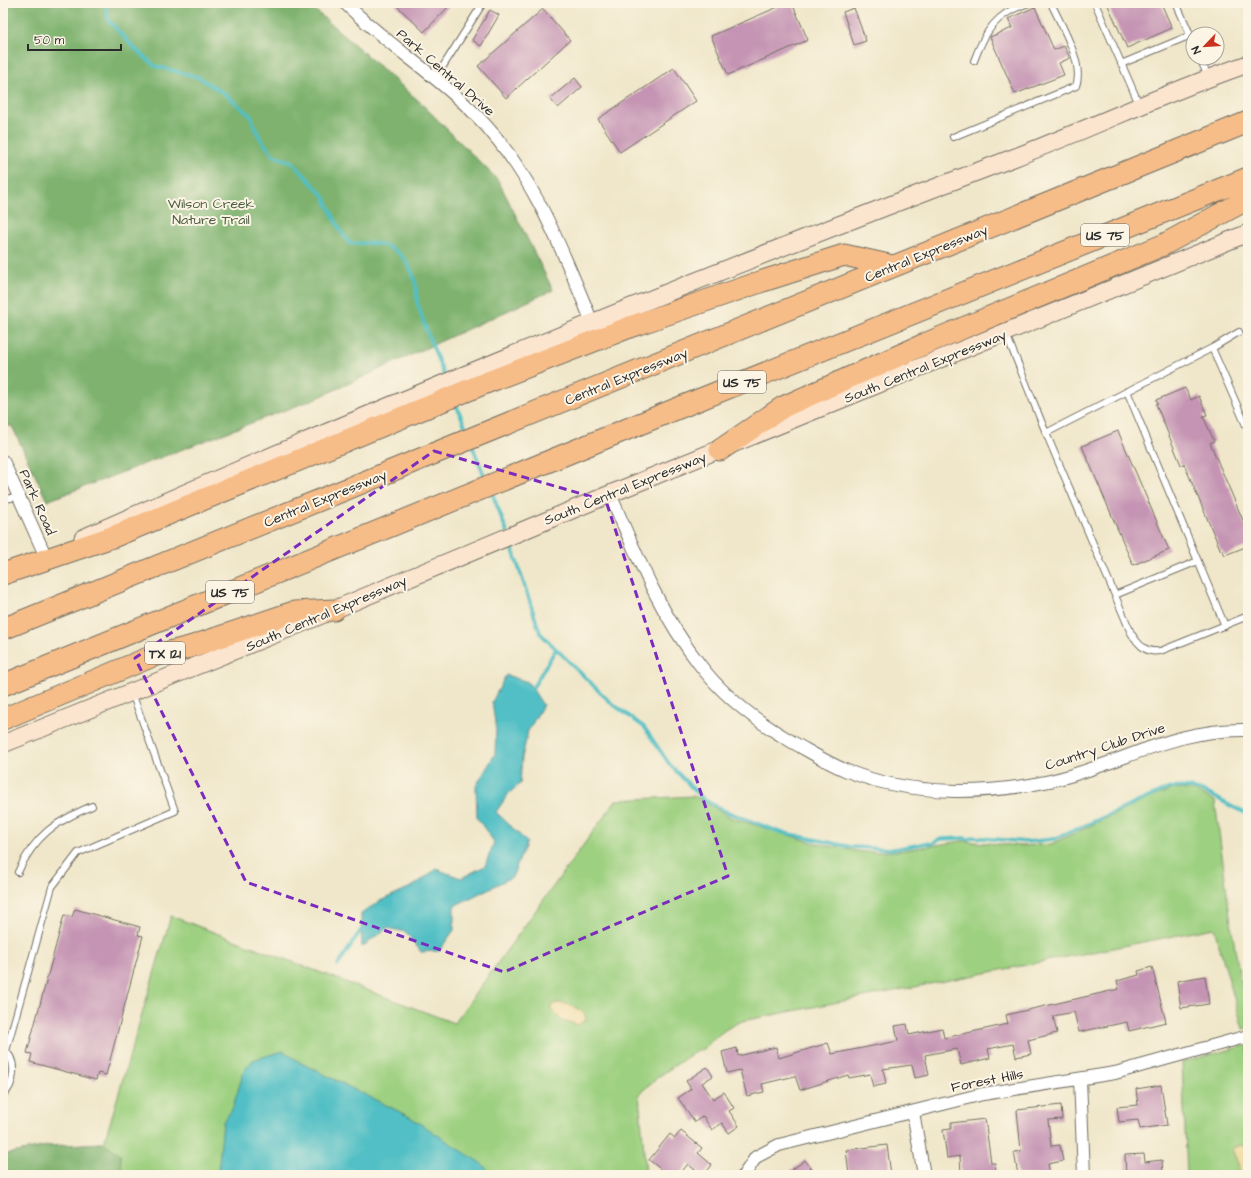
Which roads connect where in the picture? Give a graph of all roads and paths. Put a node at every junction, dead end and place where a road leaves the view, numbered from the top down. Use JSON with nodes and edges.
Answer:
{"nodes":[{"id":1,"x":345,"y":3,"type":"edge"},
{"id":2,"x":483,"y":3,"type":"edge"},
{"id":3,"x":1029,"y":3,"type":"edge"},
{"id":4,"x":1051,"y":3,"type":"edge"},
{"id":5,"x":1095,"y":3,"type":"edge"},
{"id":6,"x":1176,"y":3,"type":"edge"},
{"id":7,"x":1187,"y":26,"type":"edge"},
{"id":8,"x":1185,"y":41,"type":"edge"},
{"id":9,"x":1248,"y":55,"type":"edge"},
{"id":10,"x":974,"y":61,"type":"dead end"},
{"id":11,"x":1121,"y":64,"type":"junction"},
{"id":12,"x":1248,"y":64,"type":"edge"},
{"id":13,"x":1204,"y":66,"type":"edge"},
{"id":14,"x":1209,"y":77,"type":"junction"},
{"id":15,"x":435,"y":79,"type":"junction"},
{"id":16,"x":1140,"y":106,"type":"junction"},
{"id":17,"x":1248,"y":122,"type":"edge"},
{"id":18,"x":953,"y":137,"type":"dead end"},
{"id":19,"x":1248,"y":178,"type":"edge"},
{"id":20,"x":1248,"y":199,"type":"edge"},
{"id":21,"x":1248,"y":233,"type":"edge"},
{"id":22,"x":893,"y":266,"type":"junction"},
{"id":23,"x":592,"y":322,"type":"junction"},
{"id":24,"x":1239,"y":332,"type":"dead end"},
{"id":25,"x":1006,"y":334,"type":"junction"},
{"id":26,"x":1212,"y":348,"type":"junction"},
{"id":27,"x":480,"y":377,"type":"junction"},
{"id":28,"x":1127,"y":391,"type":"junction"},
{"id":29,"x":428,"y":398,"type":"junction"},
{"id":30,"x":1248,"y":430,"type":"edge"},
{"id":31,"x":1046,"y":433,"type":"junction"},
{"id":32,"x":720,"y":450,"type":"junction"},
{"id":33,"x":3,"y":461,"type":"edge"},
{"id":34,"x":610,"y":494,"type":"junction"},
{"id":35,"x":19,"y":497,"type":"junction"},
{"id":36,"x":3,"y":499,"type":"edge"},
{"id":37,"x":45,"y":555,"type":"junction"},
{"id":38,"x":1198,"y":561,"type":"junction"},
{"id":39,"x":3,"y":574,"type":"edge"},
{"id":40,"x":1115,"y":595,"type":"junction"},
{"id":41,"x":334,"y":610,"type":"junction"},
{"id":42,"x":1248,"y":616,"type":"edge"},
{"id":43,"x":1225,"y":626,"type":"junction"},
{"id":44,"x":3,"y":629,"type":"edge"},
{"id":45,"x":3,"y":685,"type":"edge"},
{"id":46,"x":132,"y":693,"type":"junction"},
{"id":47,"x":3,"y":719,"type":"edge"},
{"id":48,"x":1248,"y":730,"type":"edge"},
{"id":49,"x":3,"y":744,"type":"edge"},
{"id":50,"x":92,"y":806,"type":"dead end"},
{"id":51,"x":18,"y":872,"type":"dead end"},
{"id":52,"x":1248,"y":1036,"type":"edge"},
{"id":53,"x":5,"y":1050,"type":"edge"},
{"id":54,"x":1080,"y":1080,"type":"junction"},
{"id":55,"x":3,"y":1095,"type":"edge"},
{"id":56,"x":913,"y":1112,"type":"junction"},
{"id":57,"x":744,"y":1175,"type":"edge"},
{"id":58,"x":924,"y":1175,"type":"edge"},
{"id":59,"x":1084,"y":1175,"type":"edge"}],
"edges":[{"from":1,"to":15,"type":"street","name":"Park Central Drive"},
{"from":2,"to":15,"type":"lane"},
{"from":3,"to":10,"type":"lane"},
{"from":4,"to":18,"type":"lane"},
{"from":5,"to":11,"type":"lane"},
{"from":6,"to":7,"type":"lane"},
{"from":8,"to":11,"type":"lane"},
{"from":9,"to":14,"type":"main road"},
{"from":11,"to":16,"type":"lane"},
{"from":12,"to":14,"type":"main road"},
{"from":13,"to":14,"type":"lane"},
{"from":14,"to":16,"type":"main road"},
{"from":15,"to":23,"type":"street","name":"Park Central Drive"},
{"from":16,"to":23,"type":"main road"},
{"from":17,"to":22,"type":"highway","name":"Central Expressway"},
{"from":19,"to":45,"type":"highway","number":"US 75"},
{"from":20,"to":32,"type":"highway"},
{"from":21,"to":25,"type":"main road","name":"South Central Expressway"},
{"from":22,"to":27,"type":"highway"},
{"from":22,"to":44,"type":"highway","name":"Central Expressway"},
{"from":23,"to":27,"type":"main road"},
{"from":24,"to":26,"type":"lane"},
{"from":25,"to":31,"type":"lane"},
{"from":25,"to":32,"type":"main road","name":"South Central Expressway"},
{"from":26,"to":28,"type":"lane"},
{"from":26,"to":30,"type":"lane"},
{"from":27,"to":29,"type":"highway"},
{"from":28,"to":31,"type":"lane"},
{"from":28,"to":38,"type":"lane"},
{"from":29,"to":37,"type":"main road"},
{"from":29,"to":39,"type":"highway"},
{"from":31,"to":40,"type":"lane"},
{"from":32,"to":34,"type":"main road","name":"South Central Expressway"},
{"from":33,"to":35,"type":"street","name":"Park Road"},
{"from":34,"to":41,"type":"main road","name":"South Central Expressway"},
{"from":34,"to":48,"type":"street","name":"Country Club Drive"},
{"from":35,"to":36,"type":"lane"},
{"from":35,"to":37,"type":"street","name":"Park Road"},
{"from":37,"to":39,"type":"main road"},
{"from":38,"to":40,"type":"lane"},
{"from":38,"to":43,"type":"lane"},
{"from":40,"to":43,"type":"lane"},
{"from":41,"to":46,"type":"main road","name":"South Central Expressway"},
{"from":41,"to":47,"type":"highway","number":"TX 121"},
{"from":42,"to":43,"type":"lane"},
{"from":46,"to":49,"type":"main road","name":"South Central Expressway"},
{"from":46,"to":53,"type":"lane"},
{"from":50,"to":51,"type":"lane"},
{"from":52,"to":54,"type":"street","name":"Forest Hills"},
{"from":53,"to":55,"type":"lane"},
{"from":54,"to":56,"type":"street","name":"Forest Hills"},
{"from":54,"to":59,"type":"street"},
{"from":56,"to":57,"type":"street","name":"Forest Hills"},
{"from":56,"to":58,"type":"street"}]}
